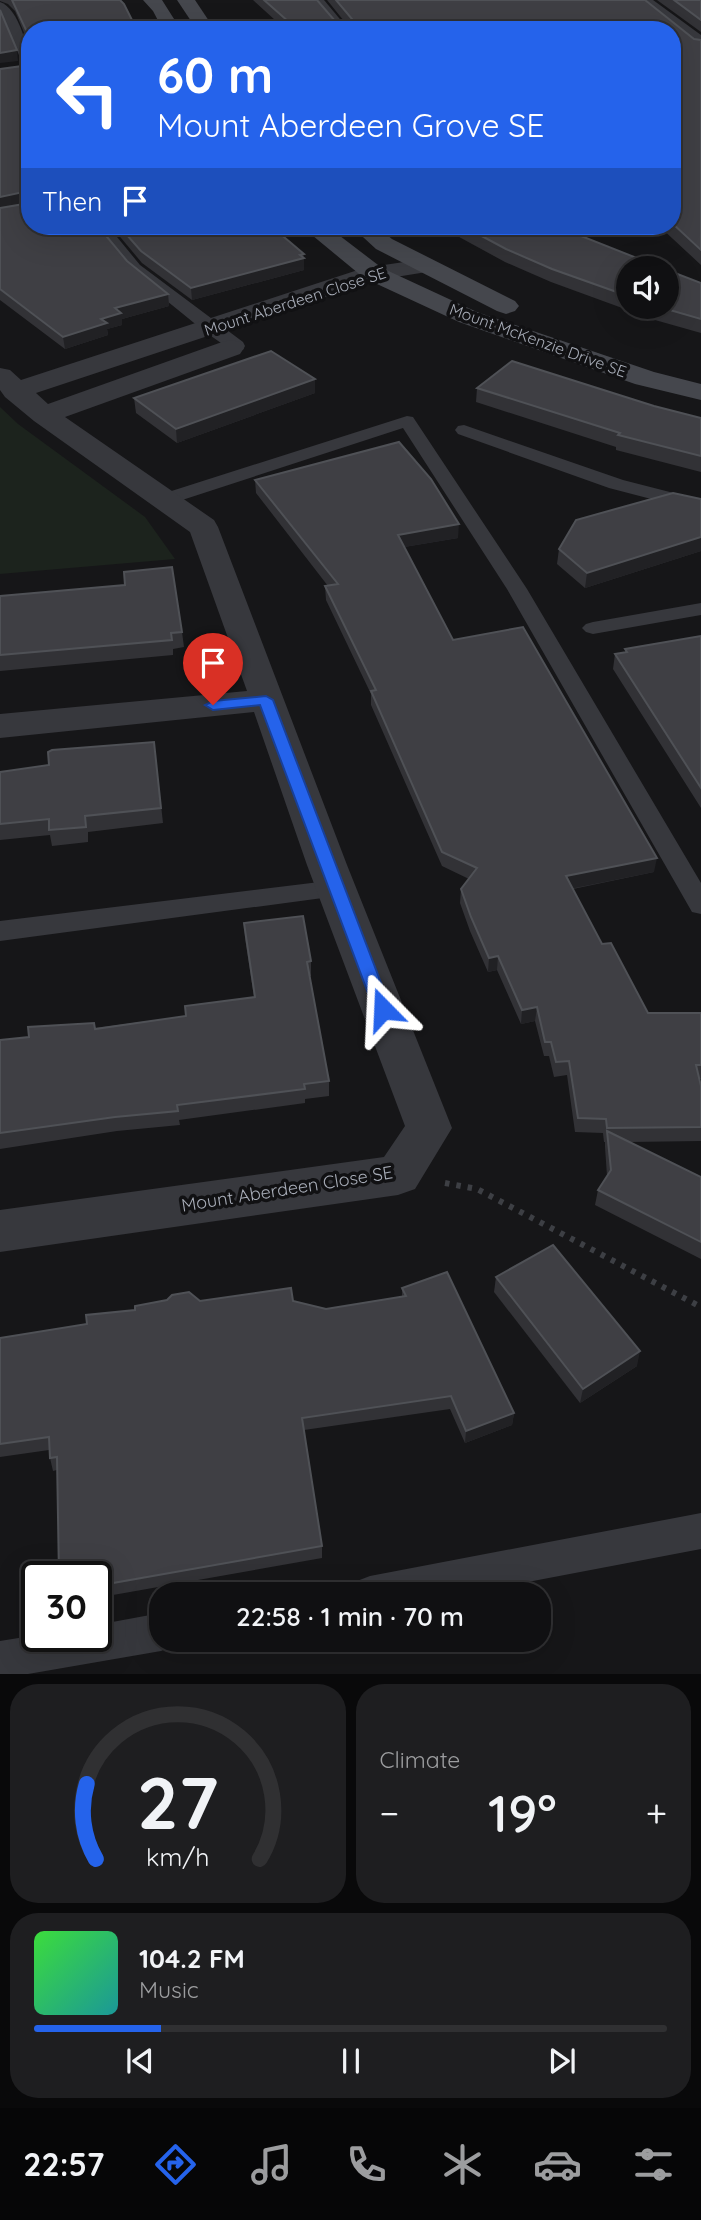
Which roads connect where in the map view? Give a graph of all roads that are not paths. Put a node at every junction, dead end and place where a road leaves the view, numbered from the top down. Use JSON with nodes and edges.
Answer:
{"nodes":[{"id":1,"x":152,"y":0,"type":"edge"},
{"id":2,"x":187,"y":0,"type":"edge"},
{"id":3,"x":318,"y":0,"type":"edge"},
{"id":4,"x":642,"y":0,"type":"edge"},
{"id":5,"x":0,"y":5,"type":"edge"},
{"id":6,"x":167,"y":21,"type":"edge"},
{"id":7,"x":200,"y":21,"type":"edge"},
{"id":8,"x":336,"y":21,"type":"edge"},
{"id":9,"x":670,"y":21,"type":"edge"},
{"id":10,"x":681,"y":29,"type":"edge"},
{"id":11,"x":701,"y":44,"type":"edge"},
{"id":12,"x":21,"y":64,"type":"edge"},
{"id":13,"x":108,"y":235,"type":"edge"},
{"id":14,"x":324,"y":235,"type":"edge"},
{"id":15,"x":373,"y":235,"type":"edge"},
{"id":16,"x":424,"y":266,"type":"junction"},
{"id":17,"x":373,"y":273,"type":"junction"},
{"id":18,"x":402,"y":287,"type":"junction"},
{"id":19,"x":310,"y":320,"type":"dead end"},
{"id":20,"x":210,"y":328,"type":"junction"},
{"id":21,"x":249,"y":341,"type":"joint"},
{"id":22,"x":630,"y":348,"type":"dead end"},
{"id":23,"x":701,"y":392,"type":"edge"},
{"id":24,"x":20,"y":394,"type":"edge"},
{"id":25,"x":464,"y":430,"type":"dead end"},
{"id":26,"x":166,"y":499,"type":"junction"},
{"id":27,"x":701,"y":506,"type":"edge"},
{"id":28,"x":701,"y":609,"type":"edge"},
{"id":29,"x":593,"y":628,"type":"dead end"},
{"id":30,"x":266,"y":700,"type":"junction"},
{"id":31,"x":0,"y":726,"type":"edge"},
{"id":32,"x":336,"y":889,"type":"junction"},
{"id":33,"x":701,"y":905,"type":"edge"},
{"id":34,"x":0,"y":931,"type":"edge"},
{"id":35,"x":0,"y":1231,"type":"edge"},
{"id":36,"x":701,"y":1531,"type":"edge"},
{"id":37,"x":433,"y":1582,"type":"edge"},
{"id":38,"x":149,"y":1634,"type":"edge"},
{"id":39,"x":0,"y":1660,"type":"edge"}],
"edges":[{"from":1,"to":6,"type":"street"},
{"from":2,"to":7,"type":"street"},
{"from":3,"to":8,"type":"lane"},
{"from":4,"to":9,"type":"street"},
{"from":5,"to":12,"type":"lane"},
{"from":10,"to":11,"type":"street"},
{"from":13,"to":20,"type":"lane"},
{"from":14,"to":17,"type":"street","name":"Mount McKenzie Drive SE"},
{"from":15,"to":16,"type":"street","name":"Mount McKenzie Drive SE"},
{"from":16,"to":17,"type":"street","name":"Mount Aberdeen Close SE"},
{"from":16,"to":18,"type":"street","name":"Mount Aberdeen Close SE"},
{"from":16,"to":22,"type":"street","name":"Mount McKenzie Drive SE"},
{"from":17,"to":18,"type":"street","name":"Mount McKenzie Drive SE"},
{"from":17,"to":20,"type":"street","name":"Mount Aberdeen Close SE"},
{"from":18,"to":19,"type":"street","name":"Mount Aberdeen Close SE"},
{"from":18,"to":23,"type":"street","name":"Mount McKenzie Drive SE"},
{"from":20,"to":21,"type":"lane"},
{"from":20,"to":24,"type":"street","name":"Mount Aberdeen Close SE"},
{"from":21,"to":24,"type":"street","name":"Mount Aberdeen Close SE"},
{"from":24,"to":26,"type":"street","name":"Mount Aberdeen Close SE"},
{"from":25,"to":27,"type":"lane"},
{"from":26,"to":30,"type":"street","name":"Mount Aberdeen Close SE"},
{"from":26,"to":33,"type":"lane"},
{"from":28,"to":29,"type":"lane"},
{"from":30,"to":31,"type":"street"},
{"from":30,"to":32,"type":"street","name":"Mount Aberdeen Close SE"},
{"from":32,"to":34,"type":"lane"},
{"from":32,"to":35,"type":"street","name":"Mount Aberdeen Close SE"},
{"from":36,"to":37,"type":"lane"},
{"from":38,"to":39,"type":"lane"}]}
